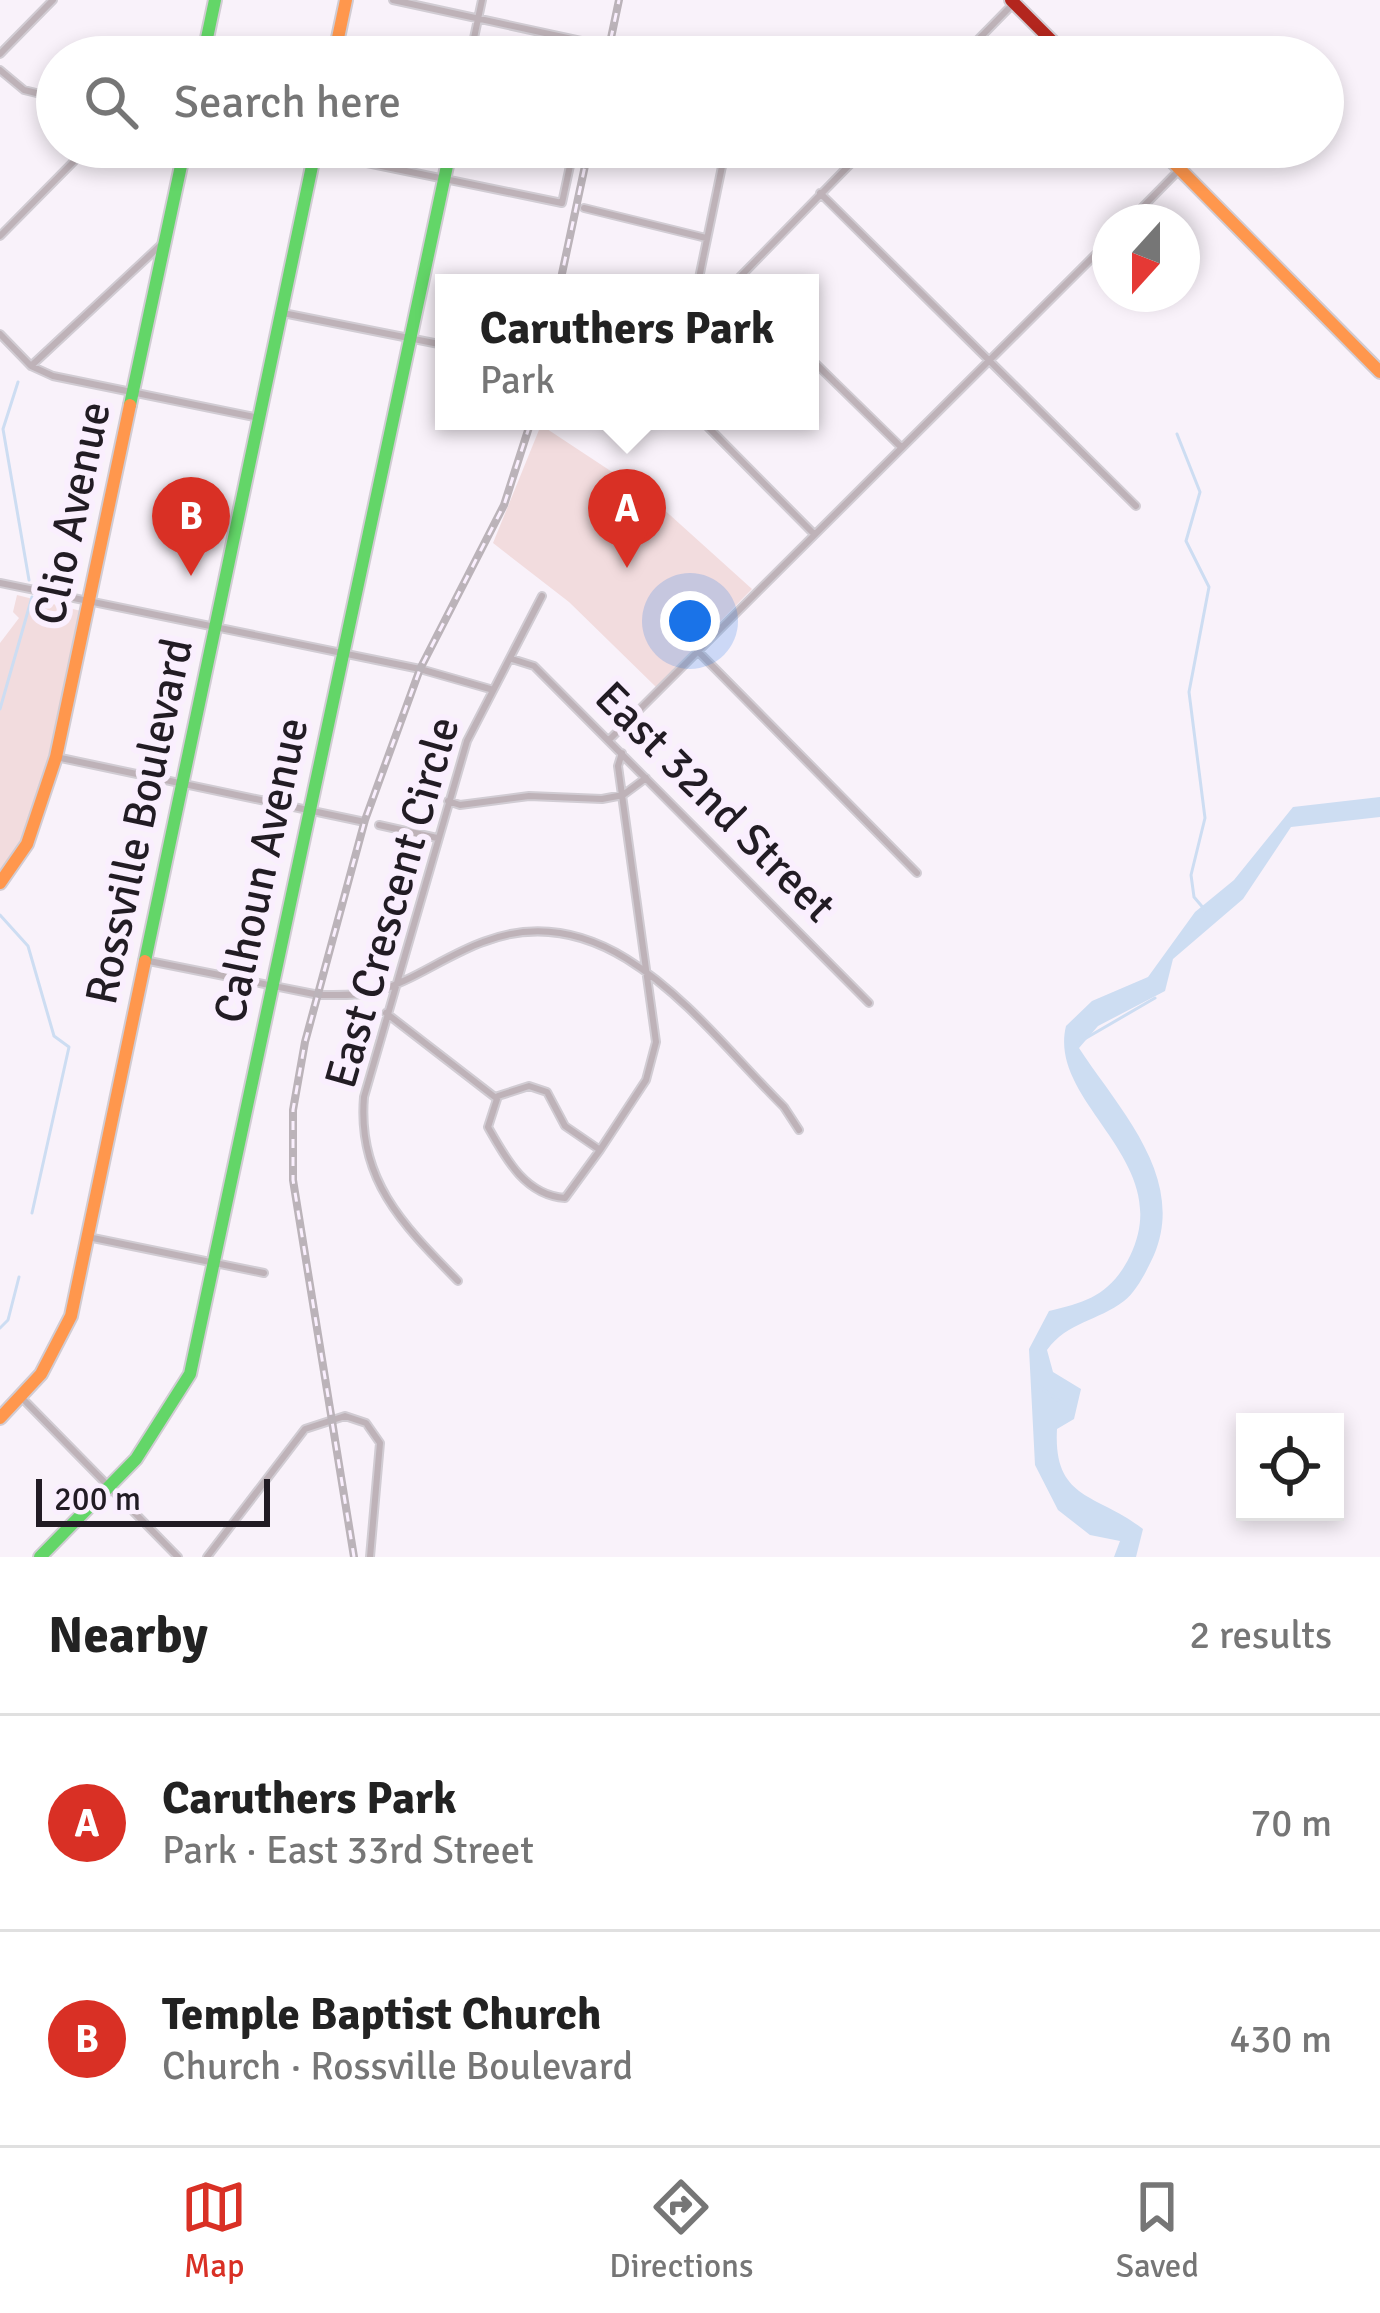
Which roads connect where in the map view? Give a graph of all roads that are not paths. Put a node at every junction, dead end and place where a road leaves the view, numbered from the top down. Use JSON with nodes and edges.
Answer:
{"nodes":[{"id":1,"x":53,"y":0,"type":"edge"},
{"id":2,"x":215,"y":0,"type":"edge"},
{"id":3,"x":346,"y":0,"type":"edge"},
{"id":4,"x":393,"y":0,"type":"edge"},
{"id":5,"x":482,"y":0,"type":"edge"},
{"id":6,"x":1014,"y":1,"type":"edge"},
{"id":7,"x":478,"y":18,"type":"junction"},
{"id":8,"x":207,"y":36,"type":"edge"},
{"id":9,"x":338,"y":36,"type":"edge"},
{"id":10,"x":474,"y":36,"type":"edge"},
{"id":11,"x":556,"y":36,"type":"edge"},
{"id":12,"x":981,"y":36,"type":"edge"},
{"id":13,"x":1048,"y":36,"type":"edge"},
{"id":14,"x":0,"y":54,"type":"edge"},
{"id":15,"x":0,"y":70,"type":"edge"},
{"id":16,"x":36,"y":93,"type":"edge"},
{"id":17,"x":67,"y":168,"type":"edge"},
{"id":18,"x":181,"y":168,"type":"edge"},
{"id":19,"x":311,"y":168,"type":"edge"},
{"id":20,"x":392,"y":168,"type":"edge"},
{"id":21,"x":447,"y":168,"type":"edge"},
{"id":22,"x":570,"y":168,"type":"edge"},
{"id":23,"x":721,"y":168,"type":"edge"},
{"id":24,"x":846,"y":168,"type":"edge"},
{"id":25,"x":1180,"y":169,"type":"joint"},
{"id":26,"x":444,"y":180,"type":"junction"},
{"id":27,"x":820,"y":193,"type":"junction"},
{"id":28,"x":1146,"y":204,"type":"edge"},
{"id":29,"x":584,"y":208,"type":"dead end"},
{"id":30,"x":0,"y":236,"type":"edge"},
{"id":31,"x":706,"y":238,"type":"junction"},
{"id":32,"x":165,"y":242,"type":"junction"},
{"id":33,"x":1092,"y":258,"type":"edge"},
{"id":34,"x":700,"y":274,"type":"edge"},
{"id":35,"x":743,"y":274,"type":"edge"},
{"id":36,"x":281,"y":313,"type":"junction"},
{"id":37,"x":0,"y":334,"type":"edge"},
{"id":38,"x":410,"y":338,"type":"junction"},
{"id":39,"x":435,"y":343,"type":"edge"},
{"id":40,"x":988,"y":360,"type":"junction"},
{"id":41,"x":31,"y":366,"type":"junction"},
{"id":42,"x":819,"y":367,"type":"edge"},
{"id":43,"x":1380,"y":372,"type":"edge"},
{"id":44,"x":133,"y":393,"type":"junction"},
{"id":45,"x":259,"y":418,"type":"junction"},
{"id":46,"x":711,"y":430,"type":"edge"},
{"id":47,"x":901,"y":447,"type":"junction"},
{"id":48,"x":1136,"y":506,"type":"dead end"},
{"id":49,"x":814,"y":534,"type":"junction"},
{"id":50,"x":0,"y":583,"type":"edge"},
{"id":51,"x":542,"y":596,"type":"dead end"},
{"id":52,"x":89,"y":601,"type":"junction"},
{"id":53,"x":665,"y":618,"type":"dead end"},
{"id":54,"x":215,"y":627,"type":"junction"},
{"id":55,"x":697,"y":650,"type":"junction"},
{"id":56,"x":344,"y":652,"type":"junction"},
{"id":57,"x":509,"y":659,"type":"junction"},
{"id":58,"x":490,"y":689,"type":"junction"},
{"id":59,"x":609,"y":740,"type":"junction"},
{"id":60,"x":622,"y":753,"type":"junction"},
{"id":61,"x":56,"y":758,"type":"junction"},
{"id":62,"x":646,"y":778,"type":"junction"},
{"id":63,"x":183,"y":783,"type":"junction"},
{"id":64,"x":623,"y":795,"type":"junction"},
{"id":65,"x":448,"y":801,"type":"junction"},
{"id":66,"x":310,"y":810,"type":"junction"},
{"id":67,"x":360,"y":821,"type":"dead end"},
{"id":68,"x":379,"y":825,"type":"dead end"},
{"id":69,"x":437,"y":838,"type":"junction"},
{"id":70,"x":916,"y":873,"type":"dead end"},
{"id":71,"x":0,"y":883,"type":"edge"},
{"id":72,"x":146,"y":960,"type":"junction"},
{"id":73,"x":645,"y":970,"type":"junction"},
{"id":74,"x":394,"y":983,"type":"junction"},
{"id":75,"x":271,"y":986,"type":"junction"},
{"id":76,"x":869,"y":1004,"type":"dead end"},
{"id":77,"x":386,"y":1013,"type":"junction"},
{"id":78,"x":496,"y":1098,"type":"junction"},
{"id":79,"x":800,"y":1130,"type":"dead end"},
{"id":80,"x":600,"y":1150,"type":"junction"},
{"id":81,"x":88,"y":1237,"type":"junction"},
{"id":82,"x":216,"y":1262,"type":"junction"},
{"id":83,"x":264,"y":1273,"type":"dead end"},
{"id":84,"x":458,"y":1282,"type":"dead end"},
{"id":85,"x":21,"y":1397,"type":"junction"},
{"id":86,"x":0,"y":1418,"type":"edge"},
{"id":87,"x":109,"y":1490,"type":"junction"},
{"id":88,"x":40,"y":1557,"type":"edge"},
{"id":89,"x":178,"y":1557,"type":"edge"},
{"id":90,"x":207,"y":1557,"type":"edge"},
{"id":91,"x":370,"y":1557,"type":"edge"}],
"edges":[{"from":1,"to":14,"type":"street"},
{"from":2,"to":8,"type":"main road"},
{"from":3,"to":9,"type":"main road"},
{"from":4,"to":7,"type":"street"},
{"from":5,"to":7,"type":"street"},
{"from":6,"to":12,"type":"street"},
{"from":6,"to":13,"type":"main road"},
{"from":7,"to":10,"type":"street"},
{"from":7,"to":11,"type":"street"},
{"from":15,"to":16,"type":"street"},
{"from":17,"to":30,"type":"street"},
{"from":18,"to":32,"type":"main road","name":"Clio Avenue"},
{"from":19,"to":36,"type":"main road","name":"Rossville Boulevard"},
{"from":20,"to":26,"type":"street"},
{"from":21,"to":26,"type":"main road","name":"Calhoun Avenue"},
{"from":22,"to":26,"type":"street"},
{"from":23,"to":31,"type":"street"},
{"from":24,"to":27,"type":"street"},
{"from":25,"to":28,"type":"street"},
{"from":25,"to":43,"type":"main road"},
{"from":26,"to":38,"type":"main road","name":"Calhoun Avenue"},
{"from":27,"to":35,"type":"street"},
{"from":27,"to":40,"type":"street"},
{"from":29,"to":31,"type":"street"},
{"from":31,"to":34,"type":"street"},
{"from":32,"to":41,"type":"street"},
{"from":32,"to":44,"type":"main road","name":"Clio Avenue"},
{"from":33,"to":40,"type":"street"},
{"from":36,"to":38,"type":"street"},
{"from":36,"to":45,"type":"main road","name":"Rossville Boulevard"},
{"from":37,"to":41,"type":"street"},
{"from":38,"to":39,"type":"street"},
{"from":38,"to":56,"type":"main road","name":"Calhoun Avenue"},
{"from":40,"to":47,"type":"street"},
{"from":40,"to":48,"type":"street"},
{"from":41,"to":44,"type":"street"},
{"from":42,"to":47,"type":"street"},
{"from":44,"to":45,"type":"street"},
{"from":44,"to":52,"type":"main road","name":"Clio Avenue"},
{"from":45,"to":54,"type":"main road","name":"Rossville Boulevard"},
{"from":46,"to":49,"type":"street"},
{"from":47,"to":49,"type":"street"},
{"from":49,"to":55,"type":"street"},
{"from":50,"to":52,"type":"street"},
{"from":51,"to":57,"type":"street","name":"East Crescent Circle"},
{"from":52,"to":54,"type":"street"},
{"from":52,"to":61,"type":"main road","name":"Clio Avenue"},
{"from":53,"to":55,"type":"street"},
{"from":54,"to":56,"type":"street"},
{"from":54,"to":63,"type":"main road","name":"Rossville Boulevard"},
{"from":55,"to":59,"type":"street"},
{"from":55,"to":70,"type":"street"},
{"from":56,"to":58,"type":"street"},
{"from":56,"to":66,"type":"main road","name":"Calhoun Avenue"},
{"from":57,"to":58,"type":"street","name":"East Crescent Circle"},
{"from":57,"to":59,"type":"street","name":"East 32nd Street"},
{"from":58,"to":65,"type":"street","name":"East Crescent Circle"},
{"from":59,"to":60,"type":"street","name":"East 32nd Street"},
{"from":60,"to":62,"type":"street","name":"East 32nd Street"},
{"from":60,"to":64,"type":"street"},
{"from":61,"to":63,"type":"street"},
{"from":61,"to":71,"type":"main road","name":"Clio Avenue"},
{"from":62,"to":64,"type":"street"},
{"from":62,"to":76,"type":"street","name":"East 32nd Street"},
{"from":63,"to":66,"type":"street"},
{"from":63,"to":72,"type":"main road","name":"Rossville Boulevard"},
{"from":64,"to":65,"type":"street"},
{"from":64,"to":73,"type":"street"},
{"from":65,"to":69,"type":"street","name":"East Crescent Circle"},
{"from":66,"to":67,"type":"street"},
{"from":66,"to":75,"type":"main road","name":"Calhoun Avenue"},
{"from":68,"to":69,"type":"street"},
{"from":69,"to":74,"type":"street","name":"East Crescent Circle"},
{"from":72,"to":75,"type":"street"},
{"from":72,"to":81,"type":"main road","name":"Rossville Boulevard"},
{"from":73,"to":74,"type":"street"},
{"from":73,"to":79,"type":"street"},
{"from":73,"to":80,"type":"street"},
{"from":74,"to":75,"type":"street"},
{"from":74,"to":77,"type":"street","name":"East Crescent Circle"},
{"from":75,"to":82,"type":"main road","name":"Calhoun Avenue"},
{"from":77,"to":78,"type":"street"},
{"from":77,"to":84,"type":"street","name":"East Crescent Circle"},
{"from":78,"to":80,"type":"street"},
{"from":78,"to":80,"type":"street"},
{"from":81,"to":82,"type":"street"},
{"from":81,"to":85,"type":"main road","name":"Rossville Boulevard"},
{"from":82,"to":83,"type":"street"},
{"from":82,"to":87,"type":"main road","name":"Calhoun Avenue"},
{"from":85,"to":86,"type":"main road","name":"Rossville Boulevard"},
{"from":85,"to":87,"type":"street"},
{"from":87,"to":88,"type":"main road","name":"Calhoun Avenue"},
{"from":87,"to":89,"type":"street"},
{"from":90,"to":91,"type":"street"}]}
